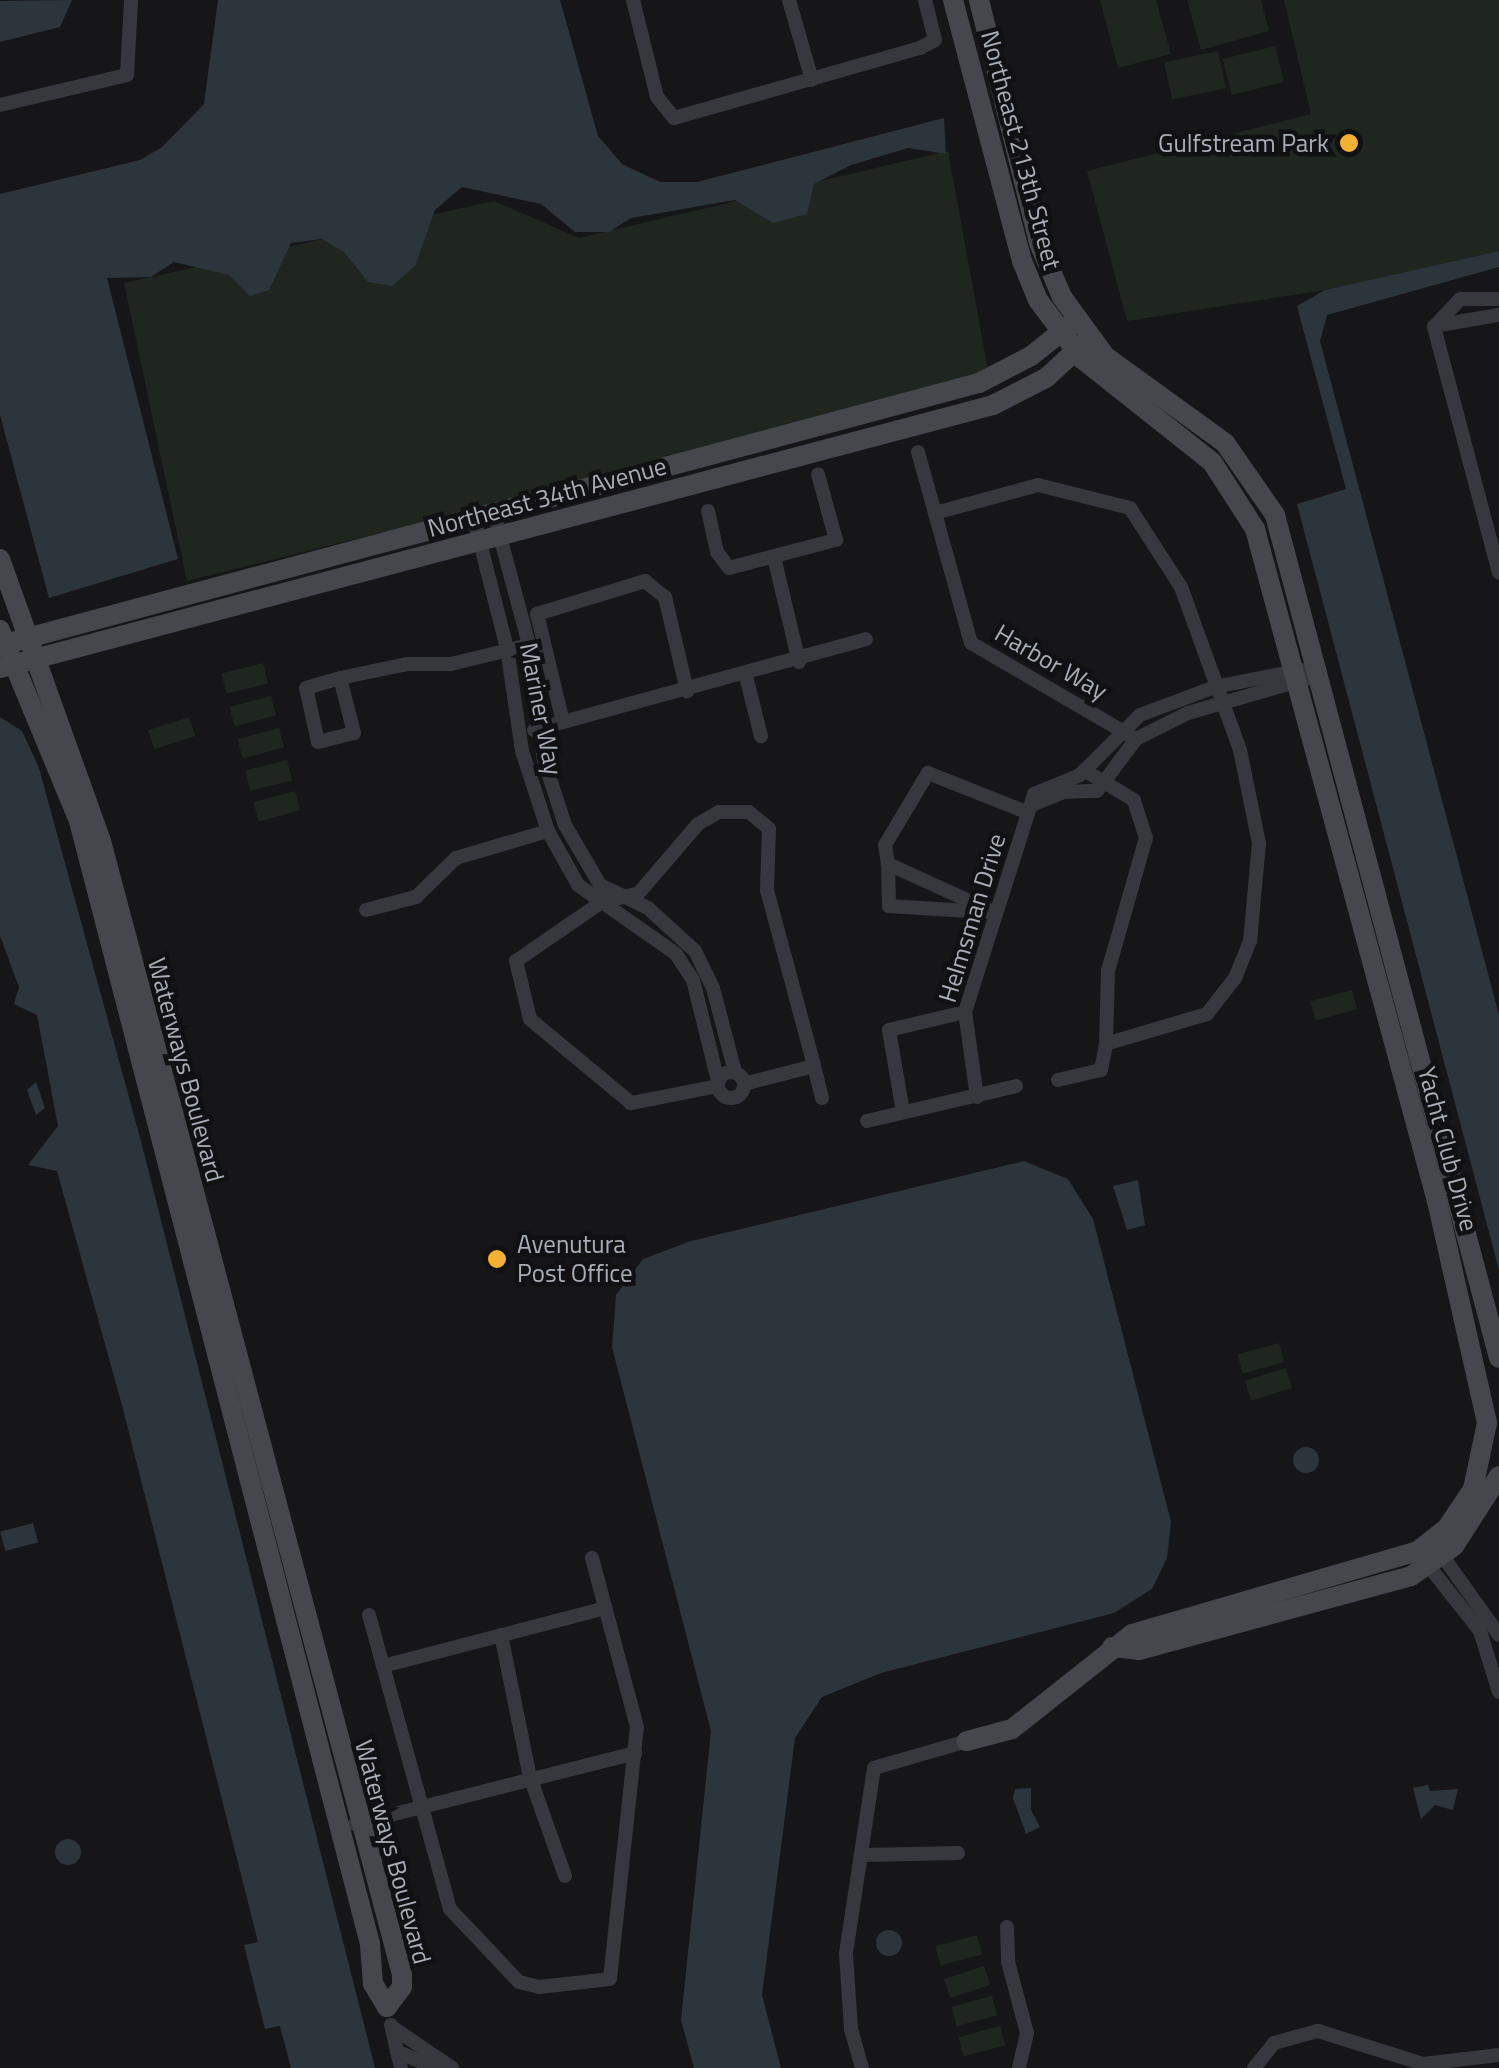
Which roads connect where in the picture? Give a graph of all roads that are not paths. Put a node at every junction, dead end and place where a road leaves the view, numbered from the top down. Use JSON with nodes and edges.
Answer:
{"nodes":[{"id":1,"x":131,"y":0,"type":"edge"},
{"id":2,"x":633,"y":0,"type":"edge"},
{"id":3,"x":789,"y":0,"type":"edge"},
{"id":4,"x":925,"y":0,"type":"edge"},
{"id":5,"x":954,"y":0,"type":"edge"},
{"id":6,"x":979,"y":0,"type":"edge"},
{"id":7,"x":812,"y":80,"type":"junction"},
{"id":8,"x":0,"y":105,"type":"edge"},
{"id":9,"x":1499,"y":299,"type":"edge"},
{"id":10,"x":1499,"y":315,"type":"edge"},
{"id":11,"x":1434,"y":326,"type":"junction"},
{"id":12,"x":1076,"y":340,"type":"junction"},
{"id":13,"x":918,"y":452,"type":"dead end"},
{"id":14,"x":818,"y":474,"type":"dead end"},
{"id":15,"x":708,"y":510,"type":"dead end"},
{"id":16,"x":934,"y":513,"type":"junction"},
{"id":17,"x":484,"y":516,"type":"junction"},
{"id":18,"x":490,"y":538,"type":"junction"},
{"id":19,"x":774,"y":557,"type":"junction"},
{"id":20,"x":0,"y":559,"type":"edge"},
{"id":21,"x":1499,"y":573,"type":"edge"},
{"id":22,"x":8,"y":639,"type":"edge"},
{"id":23,"x":866,"y":640,"type":"dead end"},
{"id":24,"x":529,"y":645,"type":"junction"},
{"id":25,"x":507,"y":648,"type":"junction"},
{"id":26,"x":798,"y":662,"type":"junction"},
{"id":27,"x":17,"y":664,"type":"edge"},
{"id":28,"x":1297,"y":675,"type":"junction"},
{"id":29,"x":1320,"y":675,"type":"junction"},
{"id":30,"x":746,"y":676,"type":"junction"},
{"id":31,"x":340,"y":678,"type":"junction"},
{"id":32,"x":1215,"y":687,"type":"junction"},
{"id":33,"x":687,"y":691,"type":"junction"},
{"id":34,"x":1221,"y":704,"type":"junction"},
{"id":35,"x":563,"y":722,"type":"junction"},
{"id":36,"x":540,"y":728,"type":"junction"},
{"id":37,"x":1121,"y":729,"type":"junction"},
{"id":38,"x":520,"y":734,"type":"junction"},
{"id":39,"x":761,"y":736,"type":"dead end"},
{"id":40,"x":1136,"y":739,"type":"junction"},
{"id":41,"x":1082,"y":772,"type":"junction"},
{"id":42,"x":1103,"y":783,"type":"junction"},
{"id":43,"x":1026,"y":812,"type":"junction"},
{"id":44,"x":548,"y":832,"type":"junction"},
{"id":45,"x":888,"y":864,"type":"junction"},
{"id":46,"x":624,"y":897,"type":"junction"},
{"id":47,"x":602,"y":902,"type":"junction"},
{"id":48,"x":366,"y":910,"type":"dead end"},
{"id":49,"x":996,"y":913,"type":"junction"},
{"id":50,"x":965,"y":1012,"type":"junction"},
{"id":51,"x":1106,"y":1044,"type":"junction"},
{"id":52,"x":814,"y":1066,"type":"junction"},
{"id":53,"x":740,"y":1078,"type":"junction"},
{"id":54,"x":1058,"y":1080,"type":"dead end"},
{"id":55,"x":718,"y":1084,"type":"junction"},
{"id":56,"x":1016,"y":1086,"type":"dead end"},
{"id":57,"x":977,"y":1096,"type":"junction"},
{"id":58,"x":822,"y":1098,"type":"dead end"},
{"id":59,"x":903,"y":1112,"type":"junction"},
{"id":60,"x":866,"y":1121,"type":"dead end"},
{"id":61,"x":1499,"y":1358,"type":"edge"},
{"id":62,"x":1499,"y":1476,"type":"edge"},
{"id":63,"x":1430,"y":1554,"type":"junction"},
{"id":64,"x":592,"y":1558,"type":"dead end"},
{"id":65,"x":606,"y":1608,"type":"junction"},
{"id":66,"x":369,"y":1615,"type":"dead end"},
{"id":67,"x":1491,"y":1629,"type":"edge"},
{"id":68,"x":501,"y":1635,"type":"junction"},
{"id":69,"x":382,"y":1666,"type":"junction"},
{"id":70,"x":1499,"y":1692,"type":"edge"},
{"id":71,"x":966,"y":1741,"type":"joint"},
{"id":72,"x":635,"y":1753,"type":"junction"},
{"id":73,"x":530,"y":1777,"type":"junction"},
{"id":74,"x":420,"y":1808,"type":"junction"},
{"id":75,"x":349,"y":1825,"type":"junction"},
{"id":76,"x":958,"y":1853,"type":"dead end"},
{"id":77,"x":864,"y":1854,"type":"junction"},
{"id":78,"x":564,"y":1876,"type":"dead end"},
{"id":79,"x":1007,"y":1928,"type":"dead end"},
{"id":80,"x":390,"y":2017,"type":"junction"},
{"id":81,"x":397,"y":2051,"type":"junction"},
{"id":82,"x":1499,"y":2055,"type":"edge"},
{"id":83,"x":400,"y":2068,"type":"edge"},
{"id":84,"x":434,"y":2068,"type":"edge"},
{"id":85,"x":452,"y":2068,"type":"edge"},
{"id":86,"x":862,"y":2068,"type":"edge"},
{"id":87,"x":1019,"y":2068,"type":"edge"},
{"id":88,"x":1254,"y":2068,"type":"edge"}],
"edges":[{"from":1,"to":8,"type":"street"},
{"from":2,"to":7,"type":"street"},
{"from":3,"to":7,"type":"street"},
{"from":4,"to":7,"type":"street"},
{"from":5,"to":12,"type":"street","name":"Northeast 213th Street"},
{"from":6,"to":12,"type":"street","name":"Northeast 213th Street"},
{"from":9,"to":11,"type":"street"},
{"from":10,"to":11,"type":"street"},
{"from":11,"to":21,"type":"street"},
{"from":12,"to":17,"type":"street","name":"Northeast 34th Avenue"},
{"from":12,"to":18,"type":"street","name":"Northeast 34th Avenue"},
{"from":12,"to":28,"type":"street","name":"Yacht Club Drive"},
{"from":12,"to":29,"type":"street","name":"Yacht Club Drive"},
{"from":13,"to":16,"type":"street","name":"Harbor Way"},
{"from":14,"to":19,"type":"street"},
{"from":15,"to":19,"type":"street"},
{"from":16,"to":32,"type":"street"},
{"from":16,"to":37,"type":"street","name":"Harbor Way"},
{"from":17,"to":18,"type":"street","name":"Mariner Way"},
{"from":17,"to":22,"type":"street","name":"Northeast 34th Avenue"},
{"from":18,"to":24,"type":"street","name":"Mariner Way"},
{"from":18,"to":25,"type":"street","name":"Mariner Way"},
{"from":18,"to":27,"type":"street","name":"Northeast 34th Avenue"},
{"from":19,"to":26,"type":"street"},
{"from":20,"to":22,"type":"street","name":"Waterways Boulevard"},
{"from":22,"to":27,"type":"street","name":"Waterways Boulevard"},
{"from":23,"to":26,"type":"street"},
{"from":24,"to":25,"type":"street"},
{"from":24,"to":36,"type":"street","name":"Mariner Way"},
{"from":25,"to":31,"type":"street"},
{"from":25,"to":38,"type":"street","name":"Mariner Way"},
{"from":26,"to":30,"type":"street"},
{"from":27,"to":75,"type":"street","name":"Waterways Boulevard"},
{"from":28,"to":29,"type":"street","name":"Harbor Way"},
{"from":28,"to":32,"type":"street","name":"Harbor Way"},
{"from":28,"to":34,"type":"street","name":"Harbor Way"},
{"from":28,"to":63,"type":"street","name":"Yacht Club Drive"},
{"from":29,"to":61,"type":"street","name":"Yacht Club Drive"},
{"from":30,"to":33,"type":"street"},
{"from":30,"to":39,"type":"street"},
{"from":31,"to":31,"type":"street"},
{"from":32,"to":34,"type":"street"},
{"from":32,"to":37,"type":"street","name":"Harbor Way"},
{"from":33,"to":35,"type":"street"},
{"from":33,"to":35,"type":"street"},
{"from":34,"to":40,"type":"street","name":"Harbor Way"},
{"from":34,"to":51,"type":"street"},
{"from":35,"to":36,"type":"street"},
{"from":36,"to":38,"type":"street"},
{"from":36,"to":46,"type":"street","name":"Mariner Way"},
{"from":37,"to":40,"type":"street","name":"Harbor Way"},
{"from":37,"to":41,"type":"street","name":"Harbor Way"},
{"from":38,"to":44,"type":"street","name":"Mariner Way"},
{"from":40,"to":42,"type":"street"},
{"from":41,"to":42,"type":"street"},
{"from":41,"to":43,"type":"street","name":"Helmsman Drive"},
{"from":42,"to":43,"type":"street","name":"Helmsman Drive"},
{"from":42,"to":51,"type":"street"},
{"from":43,"to":45,"type":"street"},
{"from":43,"to":49,"type":"street","name":"Helmsman Drive"},
{"from":44,"to":47,"type":"street","name":"Mariner Way"},
{"from":44,"to":48,"type":"street"},
{"from":45,"to":49,"type":"street"},
{"from":45,"to":49,"type":"street"},
{"from":46,"to":47,"type":"street"},
{"from":46,"to":52,"type":"street"},
{"from":46,"to":53,"type":"street","name":"Mariner Way"},
{"from":47,"to":55,"type":"street","name":"Mariner Way"},
{"from":47,"to":55,"type":"street"},
{"from":49,"to":50,"type":"street","name":"Helmsman Drive"},
{"from":50,"to":57,"type":"street","name":"Helmsman Drive"},
{"from":50,"to":59,"type":"street"},
{"from":51,"to":54,"type":"street"},
{"from":52,"to":53,"type":"street"},
{"from":52,"to":58,"type":"street"},
{"from":53,"to":55,"type":"street"},
{"from":53,"to":55,"type":"street"},
{"from":56,"to":57,"type":"street"},
{"from":57,"to":59,"type":"street"},
{"from":59,"to":60,"type":"street"},
{"from":62,"to":63,"type":"street"},
{"from":63,"to":67,"type":"street"},
{"from":63,"to":71,"type":"street"},
{"from":64,"to":65,"type":"street"},
{"from":65,"to":68,"type":"street"},
{"from":65,"to":72,"type":"street"},
{"from":66,"to":69,"type":"street"},
{"from":67,"to":70,"type":"street"},
{"from":68,"to":69,"type":"street"},
{"from":68,"to":73,"type":"street"},
{"from":69,"to":74,"type":"street"},
{"from":71,"to":77,"type":"street"},
{"from":72,"to":73,"type":"street"},
{"from":72,"to":74,"type":"street"},
{"from":73,"to":74,"type":"street"},
{"from":73,"to":78,"type":"street"},
{"from":74,"to":75,"type":"street"},
{"from":75,"to":80,"type":"street","name":"Waterways Boulevard"},
{"from":75,"to":80,"type":"street","name":"Waterways Boulevard"},
{"from":76,"to":77,"type":"street"},
{"from":77,"to":86,"type":"street"},
{"from":79,"to":87,"type":"street"},
{"from":80,"to":81,"type":"street"},
{"from":80,"to":85,"type":"street"},
{"from":81,"to":83,"type":"street"},
{"from":81,"to":84,"type":"street"},
{"from":82,"to":88,"type":"street"}]}
